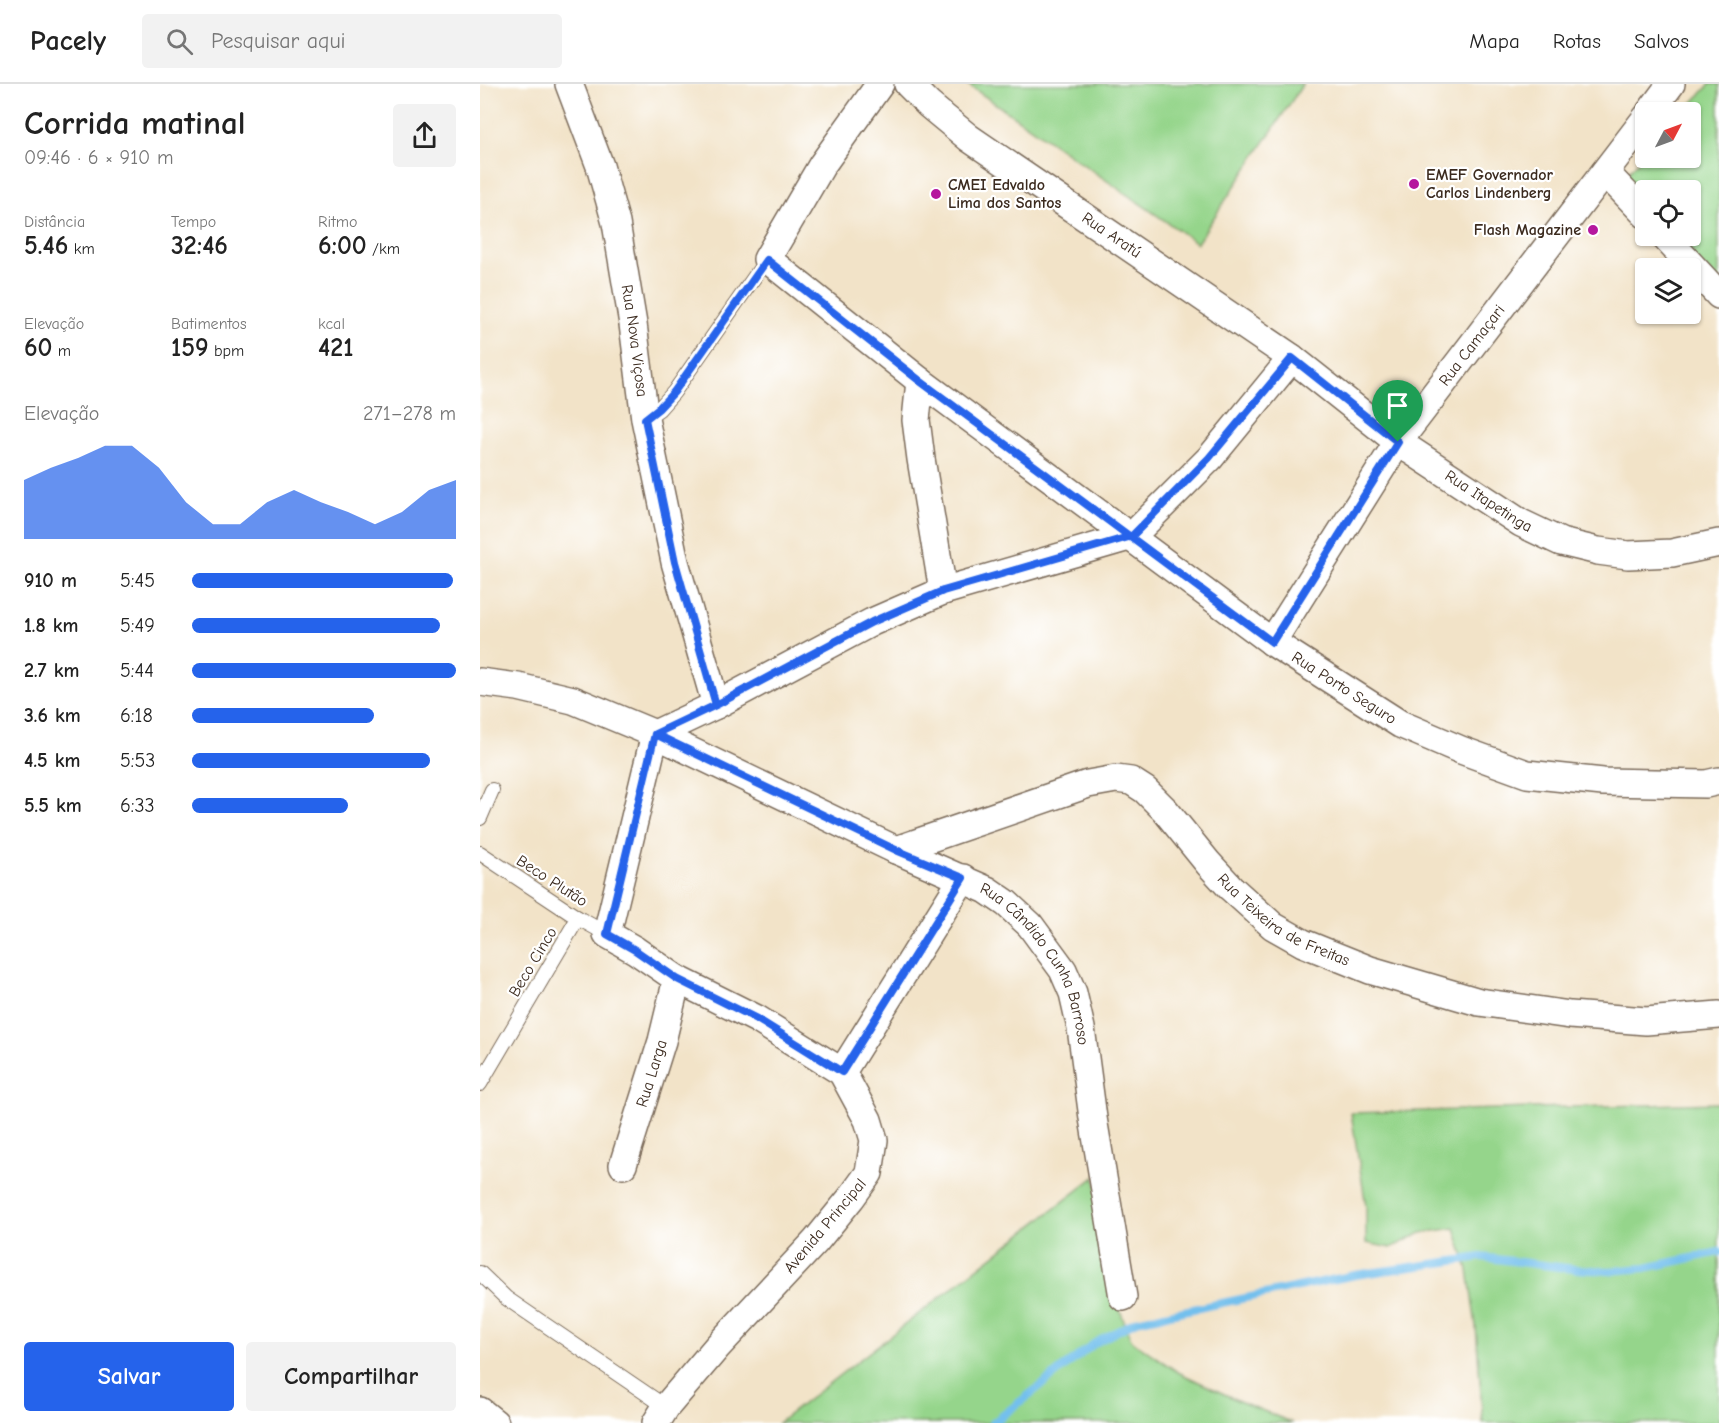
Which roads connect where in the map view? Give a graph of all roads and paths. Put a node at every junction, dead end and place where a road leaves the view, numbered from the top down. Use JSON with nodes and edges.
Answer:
{"nodes":[{"id":1,"x":569,"y":84,"type":"edge"},
{"id":2,"x":880,"y":84,"type":"edge"},
{"id":3,"x":908,"y":84,"type":"edge"},
{"id":4,"x":1671,"y":84,"type":"edge"},
{"id":5,"x":1658,"y":102,"type":"edge"},
{"id":6,"x":1635,"y":132,"type":"edge"},
{"id":7,"x":1605,"y":172,"type":"junction"},
{"id":8,"x":1635,"y":203,"type":"edge"},
{"id":9,"x":1673,"y":246,"type":"edge"},
{"id":10,"x":767,"y":260,"type":"junction"},
{"id":11,"x":1719,"y":295,"type":"edge"},
{"id":12,"x":1292,"y":358,"type":"junction"},
{"id":13,"x":920,"y":381,"type":"junction"},
{"id":14,"x":645,"y":419,"type":"junction"},
{"id":15,"x":1398,"y":442,"type":"junction"},
{"id":16,"x":1132,"y":536,"type":"junction"},
{"id":17,"x":1719,"y":543,"type":"edge"},
{"id":18,"x":943,"y":591,"type":"junction"},
{"id":19,"x":1272,"y":642,"type":"junction"},
{"id":20,"x":480,"y":682,"type":"edge"},
{"id":21,"x":716,"y":705,"type":"junction"},
{"id":22,"x":655,"y":734,"type":"junction"},
{"id":23,"x":1719,"y":781,"type":"edge"},
{"id":24,"x":492,"y":790,"type":"dead end"},
{"id":25,"x":480,"y":818,"type":"edge"},
{"id":26,"x":896,"y":850,"type":"junction"},
{"id":27,"x":480,"y":853,"type":"edge"},
{"id":28,"x":963,"y":878,"type":"junction"},
{"id":29,"x":578,"y":918,"type":"junction"},
{"id":30,"x":607,"y":934,"type":"junction"},
{"id":31,"x":677,"y":979,"type":"junction"},
{"id":32,"x":1719,"y":1015,"type":"edge"},
{"id":33,"x":842,"y":1072,"type":"junction"},
{"id":34,"x":480,"y":1084,"type":"edge"},
{"id":35,"x":623,"y":1166,"type":"dead end"},
{"id":36,"x":480,"y":1274,"type":"edge"},
{"id":37,"x":1124,"y":1297,"type":"dead end"},
{"id":38,"x":480,"y":1411,"type":"edge"},
{"id":39,"x":661,"y":1415,"type":"edge"},
{"id":40,"x":495,"y":1423,"type":"edge"}],
"edges":[{"from":1,"to":14,"type":"street","name":"Rua Nova Viçosa"},
{"from":2,"to":10,"type":"street"},
{"from":3,"to":12,"type":"street","name":"Rua Aratú"},
{"from":4,"to":5,"type":"street"},
{"from":6,"to":7,"type":"street","name":"Rua Camaçari"},
{"from":7,"to":8,"type":"street"},
{"from":7,"to":15,"type":"street","name":"Rua Camaçari"},
{"from":9,"to":11,"type":"street"},
{"from":10,"to":13,"type":"street","name":"Rua Porto Seguro"},
{"from":10,"to":14,"type":"lane"},
{"from":12,"to":15,"type":"street","name":"Rua Itapetinga"},
{"from":12,"to":16,"type":"street"},
{"from":13,"to":16,"type":"street","name":"Rua Porto Seguro"},
{"from":13,"to":18,"type":"street"},
{"from":14,"to":21,"type":"street","name":"Rua Nova Viçosa"},
{"from":15,"to":17,"type":"street","name":"Rua Itapetinga"},
{"from":15,"to":19,"type":"street","name":"Rua Camaçari"},
{"from":16,"to":18,"type":"street"},
{"from":16,"to":19,"type":"street","name":"Rua Porto Seguro"},
{"from":18,"to":21,"type":"street"},
{"from":19,"to":23,"type":"street","name":"Rua Porto Seguro"},
{"from":20,"to":22,"type":"street","name":"Rua Cândido Cunha Barroso"},
{"from":21,"to":22,"type":"street"},
{"from":22,"to":26,"type":"street","name":"Rua Cândido Cunha Barroso"},
{"from":22,"to":30,"type":"street"},
{"from":24,"to":25,"type":"lane"},
{"from":26,"to":28,"type":"street","name":"Rua Cândido Cunha Barroso"},
{"from":26,"to":32,"type":"street","name":"Rua Teixeira de Freitas"},
{"from":27,"to":29,"type":"lane","name":"Beco Plutão"},
{"from":28,"to":33,"type":"street"},
{"from":28,"to":37,"type":"street","name":"Rua Cândido Cunha Barroso"},
{"from":29,"to":30,"type":"lane","name":"Beco Plutão"},
{"from":29,"to":34,"type":"lane","name":"Beco Cinco"},
{"from":30,"to":31,"type":"street","name":"Avenida Principal"},
{"from":31,"to":33,"type":"street","name":"Avenida Principal"},
{"from":31,"to":35,"type":"street","name":"Rua Larga"},
{"from":33,"to":39,"type":"street","name":"Avenida Principal"},
{"from":36,"to":39,"type":"lane"},
{"from":38,"to":40,"type":"street"}]}
